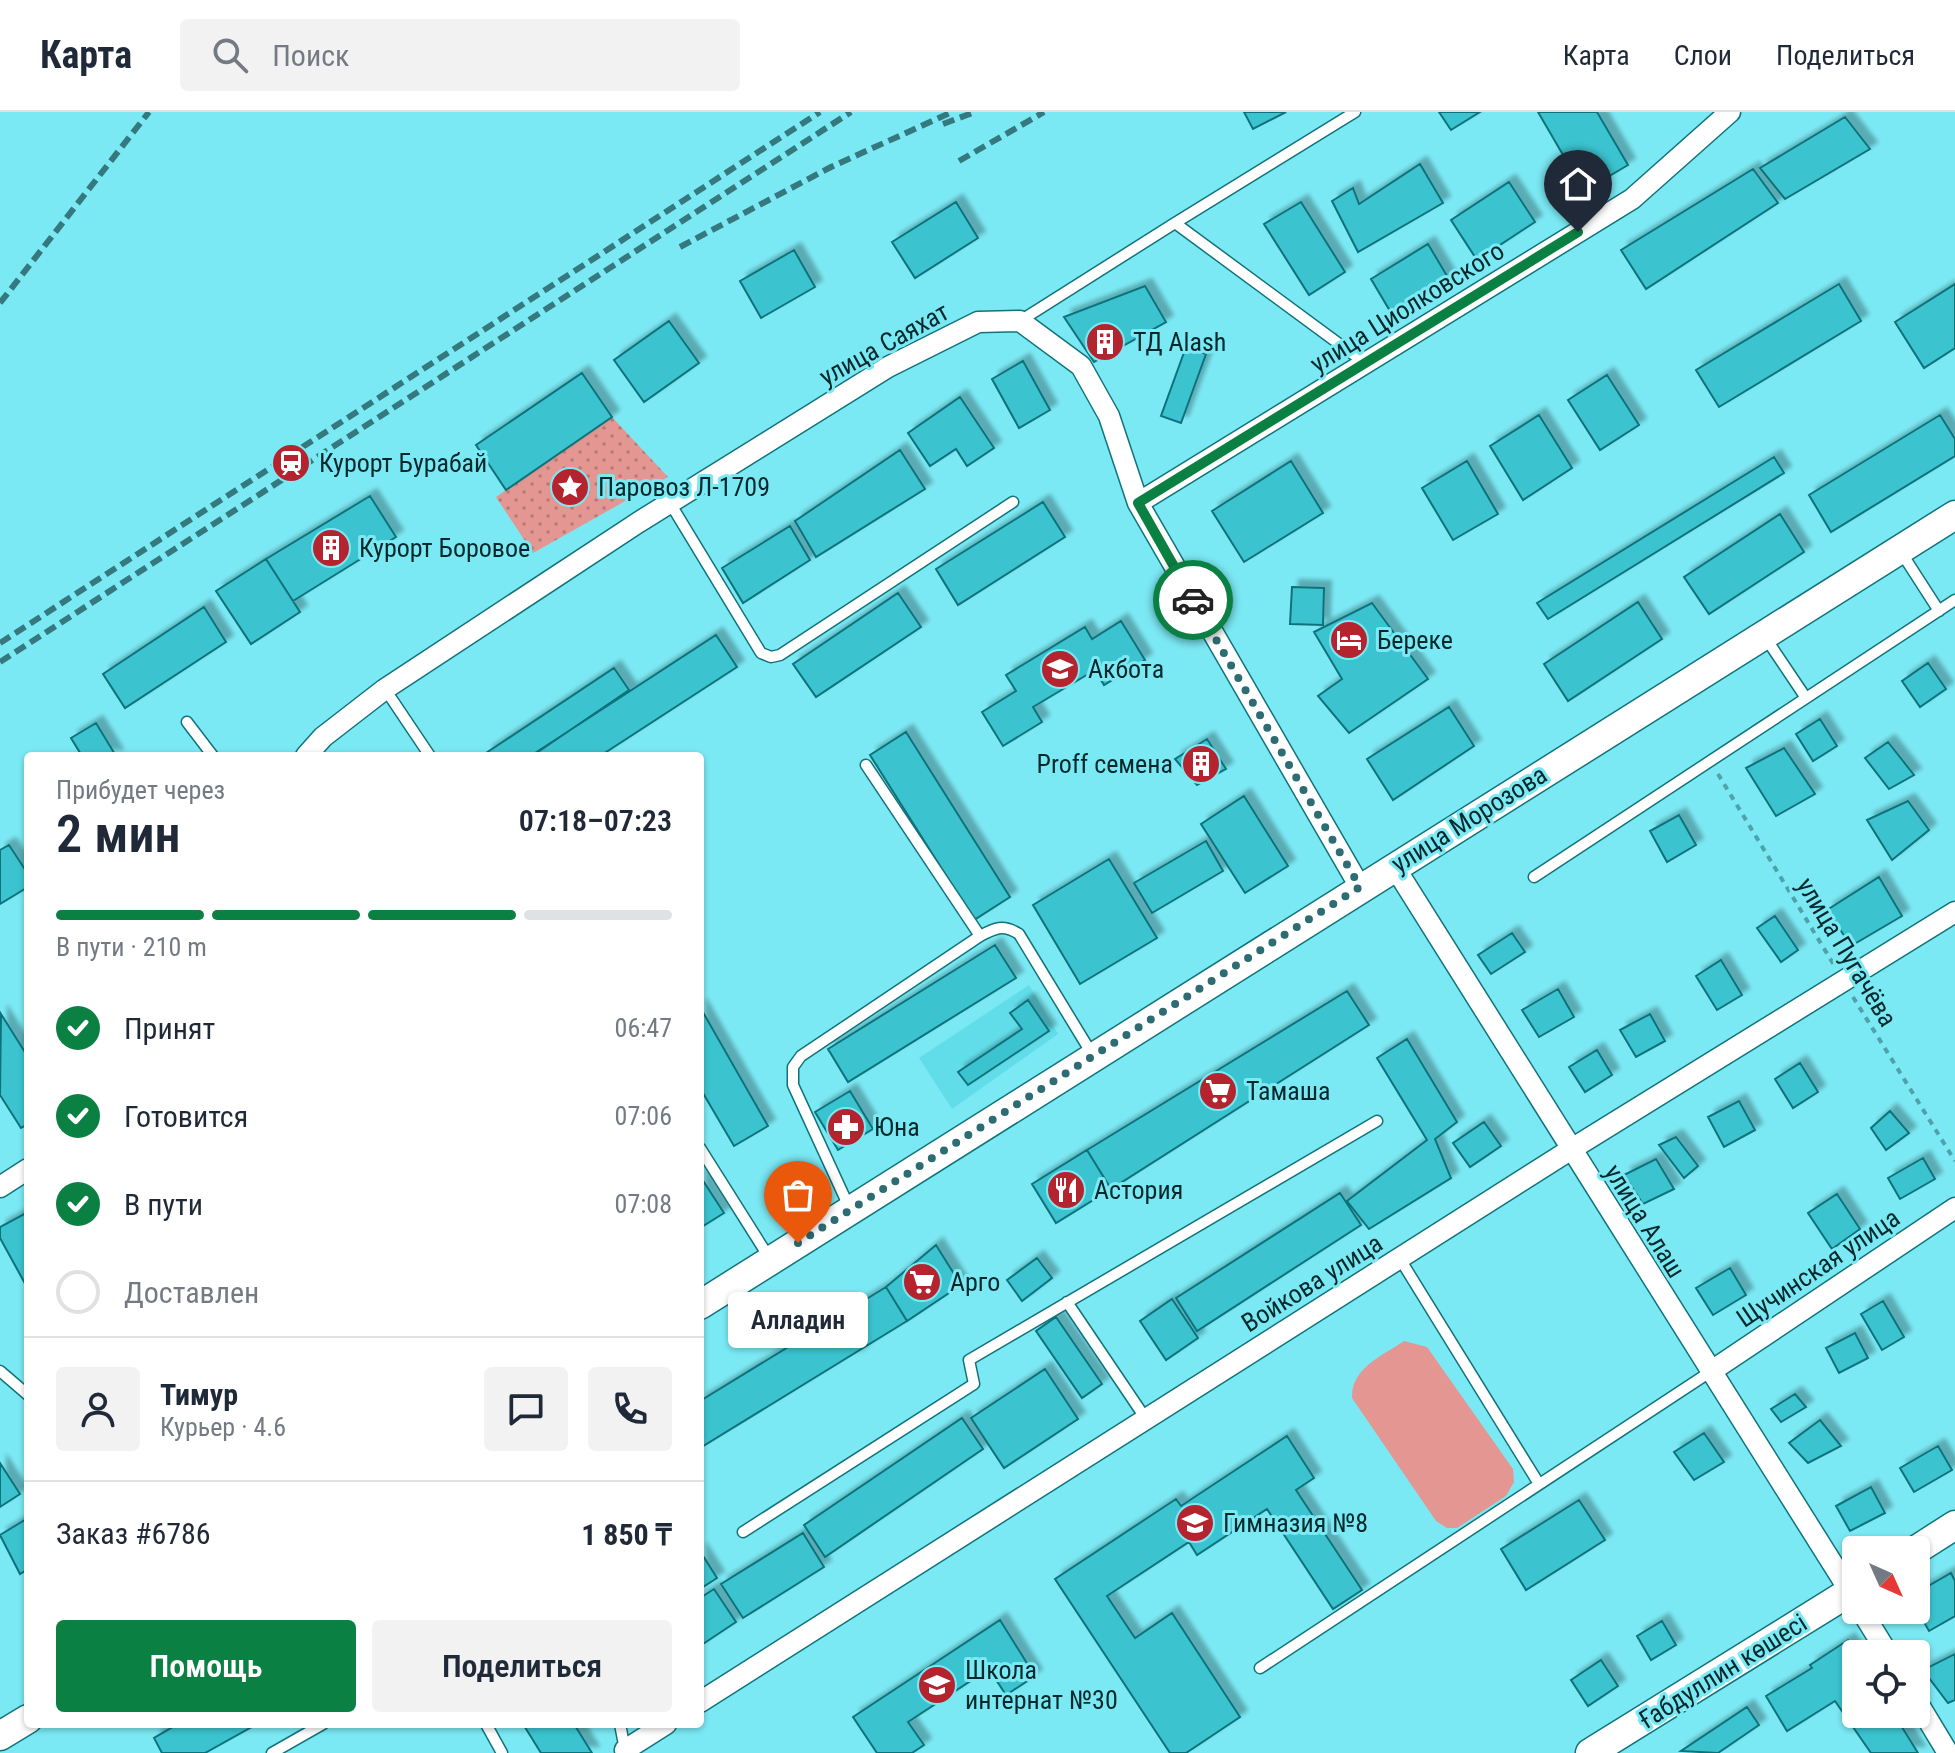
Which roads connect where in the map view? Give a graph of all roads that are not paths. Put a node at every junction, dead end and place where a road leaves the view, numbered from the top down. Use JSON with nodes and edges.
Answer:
{"nodes":[{"id":1,"x":1355,"y":112,"type":"edge"},
{"id":2,"x":1730,"y":112,"type":"edge"},
{"id":3,"x":1175,"y":223,"type":"junction"},
{"id":4,"x":1020,"y":321,"type":"junction"},
{"id":5,"x":1365,"y":363,"type":"junction"},
{"id":6,"x":1013,"y":502,"type":"dead end"},
{"id":7,"x":670,"y":503,"type":"junction"},
{"id":8,"x":1138,"y":503,"type":"junction"},
{"id":9,"x":1953,"y":521,"type":"edge"},
{"id":10,"x":1899,"y":549,"type":"junction"},
{"id":11,"x":1955,"y":600,"type":"edge"},
{"id":12,"x":1939,"y":611,"type":"junction"},
{"id":13,"x":1765,"y":636,"type":"junction"},
{"id":14,"x":385,"y":689,"type":"junction"},
{"id":15,"x":1806,"y":698,"type":"junction"},
{"id":16,"x":187,"y":722,"type":"dead end"},
{"id":17,"x":210,"y":752,"type":"edge"},
{"id":18,"x":310,"y":752,"type":"edge"},
{"id":19,"x":427,"y":752,"type":"edge"},
{"id":20,"x":866,"y":765,"type":"dead end"},
{"id":21,"x":1394,"y":866,"type":"junction"},
{"id":22,"x":1534,"y":877,"type":"dead end"},
{"id":23,"x":1360,"y":887,"type":"junction"},
{"id":24,"x":1955,"y":912,"type":"edge"},
{"id":25,"x":980,"y":936,"type":"junction"},
{"id":26,"x":1093,"y":1056,"type":"junction"},
{"id":27,"x":1377,"y":1121,"type":"dead end"},
{"id":28,"x":1570,"y":1150,"type":"junction"},
{"id":29,"x":704,"y":1154,"type":"edge"},
{"id":30,"x":24,"y":1172,"type":"edge"},
{"id":31,"x":0,"y":1187,"type":"edge"},
{"id":32,"x":1955,"y":1208,"type":"edge"},
{"id":33,"x":850,"y":1210,"type":"junction"},
{"id":34,"x":1400,"y":1259,"type":"junction"},
{"id":35,"x":771,"y":1260,"type":"junction"},
{"id":36,"x":704,"y":1302,"type":"edge"},
{"id":37,"x":1067,"y":1302,"type":"junction"},
{"id":38,"x":0,"y":1371,"type":"edge"},
{"id":39,"x":1710,"y":1372,"type":"junction"},
{"id":40,"x":24,"y":1392,"type":"edge"},
{"id":41,"x":1146,"y":1419,"type":"junction"},
{"id":42,"x":1539,"y":1484,"type":"junction"},
{"id":43,"x":1955,"y":1525,"type":"edge"},
{"id":44,"x":743,"y":1532,"type":"dead end"},
{"id":45,"x":1930,"y":1541,"type":"edge"},
{"id":46,"x":1842,"y":1576,"type":"edge"},
{"id":47,"x":1842,"y":1606,"type":"edge"},
{"id":48,"x":1260,"y":1668,"type":"dead end"},
{"id":49,"x":704,"y":1699,"type":"edge"},
{"id":50,"x":24,"y":1721,"type":"edge"},
{"id":51,"x":1930,"y":1723,"type":"edge"},
{"id":52,"x":316,"y":1728,"type":"edge"},
{"id":53,"x":488,"y":1728,"type":"edge"},
{"id":54,"x":621,"y":1728,"type":"edge"},
{"id":55,"x":660,"y":1728,"type":"edge"},
{"id":56,"x":0,"y":1736,"type":"edge"},
{"id":57,"x":625,"y":1752,"type":"edge"},
{"id":58,"x":272,"y":1753,"type":"edge"},
{"id":59,"x":502,"y":1753,"type":"edge"},
{"id":60,"x":1590,"y":1753,"type":"edge"},
{"id":61,"x":1948,"y":1753,"type":"edge"}],
"edges":[{"from":1,"to":3,"type":"lane"},
{"from":2,"to":5,"type":"street","name":"улица Циолковского"},
{"from":3,"to":4,"type":"lane"},
{"from":3,"to":5,"type":"lane"},
{"from":4,"to":7,"type":"street","name":"улица Саяхат"},
{"from":4,"to":8,"type":"street"},
{"from":5,"to":8,"type":"street","name":"улица Циолковского"},
{"from":6,"to":7,"type":"lane"},
{"from":7,"to":14,"type":"street","name":"улица Саяхат"},
{"from":8,"to":23,"type":"street"},
{"from":9,"to":10,"type":"main road","name":"улица Морозова"},
{"from":10,"to":12,"type":"lane"},
{"from":10,"to":13,"type":"main road","name":"улица Морозова"},
{"from":11,"to":12,"type":"lane"},
{"from":12,"to":15,"type":"lane"},
{"from":13,"to":15,"type":"lane"},
{"from":13,"to":21,"type":"main road","name":"улица Морозова"},
{"from":14,"to":18,"type":"street","name":"улица Саяхат"},
{"from":14,"to":19,"type":"lane"},
{"from":15,"to":22,"type":"lane"},
{"from":16,"to":17,"type":"lane"},
{"from":20,"to":25,"type":"lane"},
{"from":21,"to":23,"type":"main road","name":"улица Морозова"},
{"from":21,"to":28,"type":"street","name":"улица Алаш"},
{"from":23,"to":26,"type":"main road","name":"улица Морозова"},
{"from":24,"to":28,"type":"street","name":"Войкова улица"},
{"from":25,"to":26,"type":"lane"},
{"from":25,"to":33,"type":"lane"},
{"from":26,"to":33,"type":"main road","name":"улица Морозова"},
{"from":27,"to":37,"type":"lane"},
{"from":28,"to":34,"type":"street","name":"Войкова улица"},
{"from":28,"to":39,"type":"street","name":"улица Алаш"},
{"from":29,"to":35,"type":"lane"},
{"from":30,"to":31,"type":"street"},
{"from":32,"to":39,"type":"street","name":"Щучинская улица"},
{"from":33,"to":35,"type":"main road","name":"улица Морозова"},
{"from":34,"to":41,"type":"street","name":"Войкова улица"},
{"from":34,"to":42,"type":"lane"},
{"from":35,"to":36,"type":"main road","name":"улица Морозова"},
{"from":37,"to":41,"type":"lane"},
{"from":37,"to":44,"type":"lane"},
{"from":38,"to":40,"type":"lane"},
{"from":39,"to":42,"type":"lane"},
{"from":39,"to":46,"type":"street","name":"улица Алаш"},
{"from":41,"to":49,"type":"street","name":"Войкова улица"},
{"from":42,"to":48,"type":"lane"},
{"from":43,"to":45,"type":"main road"},
{"from":47,"to":60,"type":"main road","name":"Ғабдуллин көшесі"},
{"from":50,"to":56,"type":"main road"},
{"from":51,"to":61,"type":"street"},
{"from":52,"to":58,"type":"lane"},
{"from":53,"to":59,"type":"lane"},
{"from":54,"to":57,"type":"lane"},
{"from":55,"to":57,"type":"street"}]}
